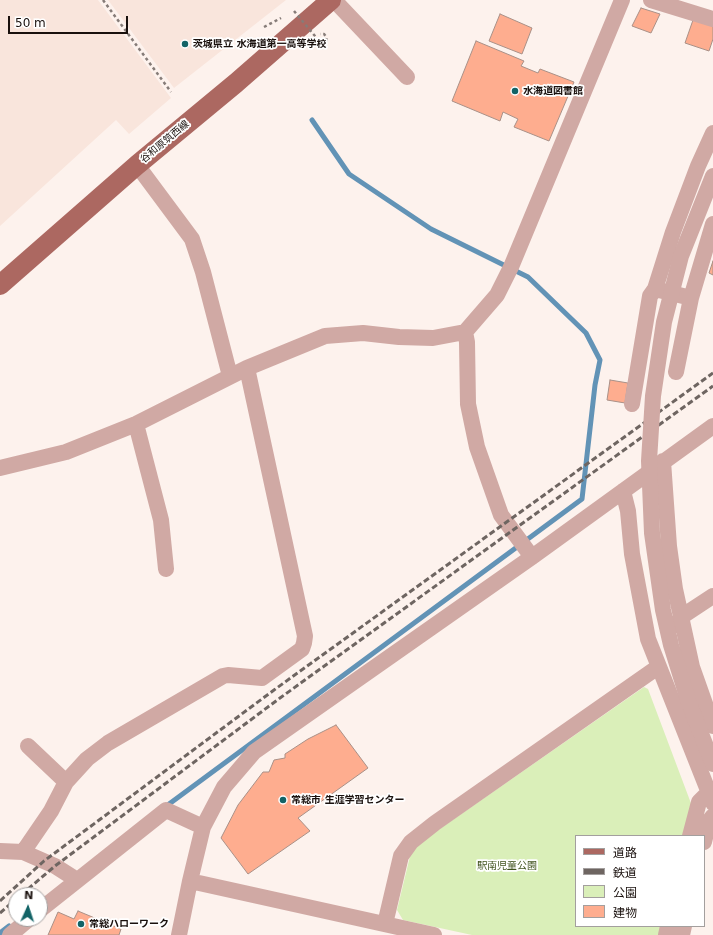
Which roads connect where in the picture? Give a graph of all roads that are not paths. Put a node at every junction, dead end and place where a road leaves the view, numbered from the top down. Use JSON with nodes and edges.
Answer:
{"nodes":[{"id":1,"x":331,"y":0,"type":"edge"},
{"id":2,"x":334,"y":0,"type":"edge"},
{"id":3,"x":622,"y":0,"type":"edge"},
{"id":4,"x":651,"y":0,"type":"edge"},
{"id":5,"x":713,"y":19,"type":"edge"},
{"id":6,"x":407,"y":77,"type":"dead end"},
{"id":7,"x":713,"y":133,"type":"edge"},
{"id":8,"x":137,"y":165,"type":"junction"},
{"id":9,"x":713,"y":176,"type":"edge"},
{"id":10,"x":713,"y":224,"type":"edge"},
{"id":11,"x":0,"y":285,"type":"edge"},
{"id":12,"x":656,"y":289,"type":"junction"},
{"id":13,"x":691,"y":298,"type":"junction"},
{"id":14,"x":465,"y":332,"type":"junction"},
{"id":15,"x":247,"y":368,"type":"junction"},
{"id":16,"x":676,"y":372,"type":"dead end"},
{"id":17,"x":230,"y":376,"type":"junction"},
{"id":18,"x":632,"y":404,"type":"dead end"},
{"id":19,"x":136,"y":424,"type":"junction"},
{"id":20,"x":713,"y":426,"type":"edge"},
{"id":21,"x":663,"y":461,"type":"junction"},
{"id":22,"x":0,"y":468,"type":"edge"},
{"id":23,"x":624,"y":491,"type":"junction"},
{"id":24,"x":532,"y":557,"type":"junction"},
{"id":25,"x":166,"y":569,"type":"dead end"},
{"id":26,"x":713,"y":596,"type":"edge"},
{"id":27,"x":681,"y":617,"type":"junction"},
{"id":28,"x":656,"y":661,"type":"junction"},
{"id":29,"x":713,"y":726,"type":"edge"},
{"id":30,"x":28,"y":746,"type":"dead end"},
{"id":31,"x":713,"y":764,"type":"edge"},
{"id":32,"x":66,"y":782,"type":"junction"},
{"id":33,"x":710,"y":798,"type":"edge"},
{"id":34,"x":713,"y":816,"type":"edge"},
{"id":35,"x":203,"y":827,"type":"junction"},
{"id":36,"x":690,"y":835,"type":"edge"},
{"id":37,"x":705,"y":838,"type":"edge"},
{"id":38,"x":0,"y":851,"type":"edge"},
{"id":39,"x":23,"y":852,"type":"junction"},
{"id":40,"x":77,"y":880,"type":"junction"},
{"id":41,"x":190,"y":880,"type":"junction"},
{"id":42,"x":48,"y":904,"type":"edge"},
{"id":43,"x":386,"y":924,"type":"junction"},
{"id":44,"x":20,"y":927,"type":"edge"},
{"id":45,"x":10,"y":935,"type":"edge"},
{"id":46,"x":179,"y":935,"type":"edge"},
{"id":47,"x":434,"y":935,"type":"edge"}],
"edges":[{"from":1,"to":8,"type":"main road","name":"谷和原筑西線"},
{"from":2,"to":6,"type":"street"},
{"from":3,"to":14,"type":"street"},
{"from":4,"to":5,"type":"street"},
{"from":7,"to":12,"type":"street"},
{"from":8,"to":11,"type":"main road","name":"谷和原筑西線"},
{"from":8,"to":17,"type":"street"},
{"from":9,"to":31,"type":"street","bridge":true},
{"from":10,"to":13,"type":"street"},
{"from":12,"to":13,"type":"street"},
{"from":12,"to":18,"type":"street"},
{"from":13,"to":16,"type":"street"},
{"from":14,"to":15,"type":"street"},
{"from":14,"to":24,"type":"street"},
{"from":15,"to":17,"type":"street"},
{"from":15,"to":32,"type":"street"},
{"from":17,"to":19,"type":"street"},
{"from":19,"to":22,"type":"street"},
{"from":19,"to":25,"type":"street"},
{"from":20,"to":21,"type":"street"},
{"from":21,"to":23,"type":"street"},
{"from":21,"to":27,"type":"street"},
{"from":23,"to":24,"type":"street"},
{"from":23,"to":28,"type":"street"},
{"from":24,"to":35,"type":"street"},
{"from":26,"to":27,"type":"street"},
{"from":27,"to":28,"type":"street"},
{"from":27,"to":29,"type":"street"},
{"from":28,"to":33,"type":"street"},
{"from":28,"to":43,"type":"street"},
{"from":30,"to":32,"type":"street"},
{"from":32,"to":39,"type":"street"},
{"from":33,"to":36,"type":"street"},
{"from":34,"to":37,"type":"street"},
{"from":35,"to":40,"type":"street"},
{"from":35,"to":41,"type":"street"},
{"from":38,"to":39,"type":"street"},
{"from":39,"to":40,"type":"street"},
{"from":40,"to":42,"type":"street"},
{"from":41,"to":43,"type":"street"},
{"from":41,"to":46,"type":"street"},
{"from":43,"to":47,"type":"street"},
{"from":44,"to":45,"type":"street"}]}
